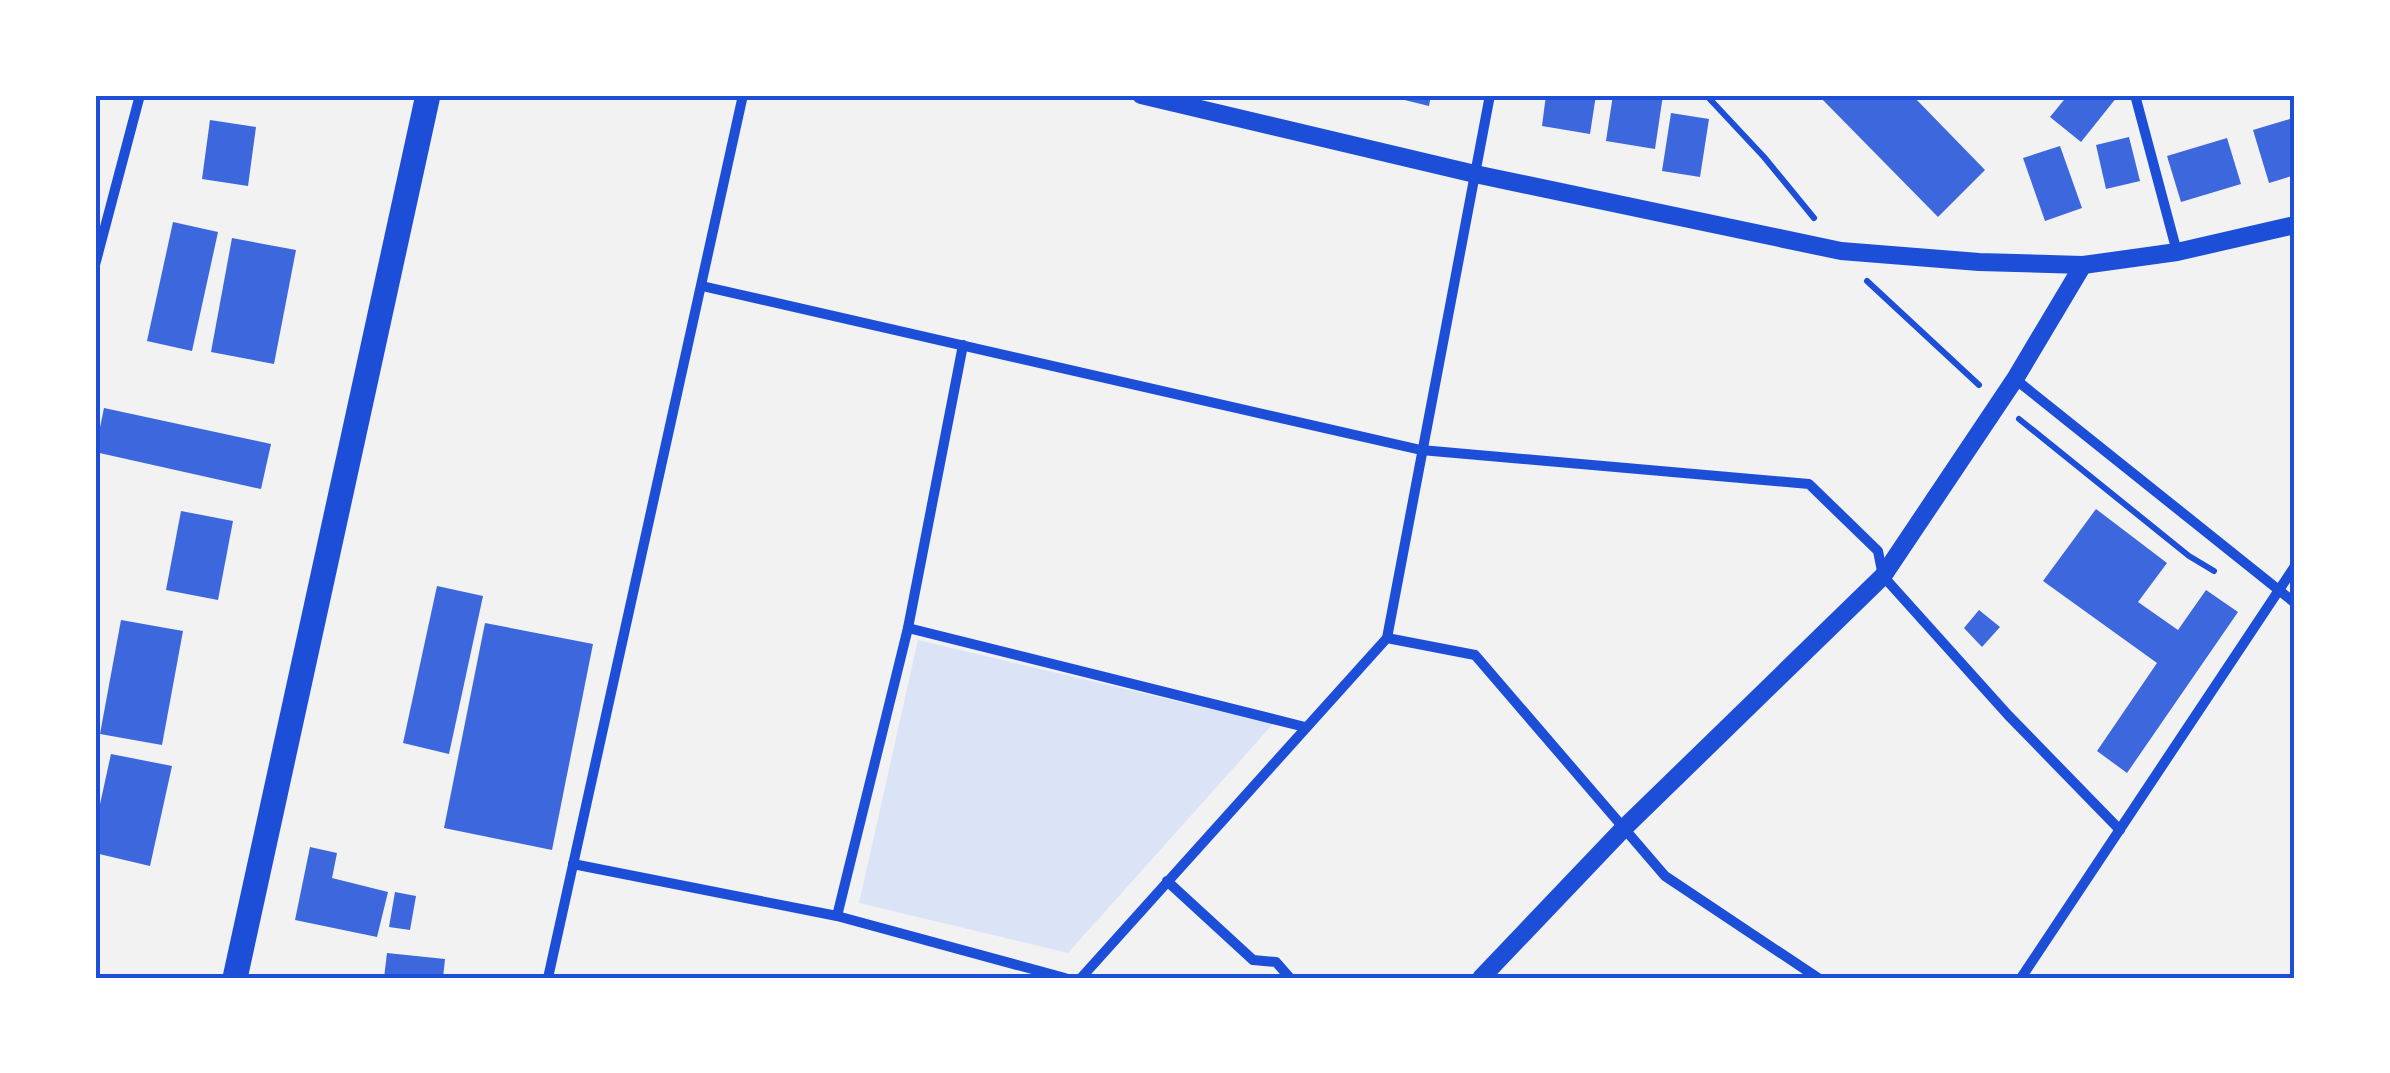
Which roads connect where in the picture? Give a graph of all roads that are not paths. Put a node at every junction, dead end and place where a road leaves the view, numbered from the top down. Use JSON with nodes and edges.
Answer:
{"nodes":[{"id":1,"x":140,"y":95,"type":"edge"},
{"id":2,"x":428,"y":95,"type":"edge"},
{"id":3,"x":743,"y":95,"type":"edge"},
{"id":4,"x":1141,"y":95,"type":"edge"},
{"id":5,"x":1490,"y":95,"type":"edge"},
{"id":6,"x":2135,"y":95,"type":"edge"},
{"id":7,"x":1474,"y":174,"type":"junction"},
{"id":8,"x":2295,"y":225,"type":"edge"},
{"id":9,"x":2176,"y":252,"type":"junction"},
{"id":10,"x":95,"y":265,"type":"edge"},
{"id":11,"x":2083,"y":265,"type":"junction"},
{"id":12,"x":702,"y":286,"type":"junction"},
{"id":13,"x":963,"y":345,"type":"junction"},
{"id":14,"x":2015,"y":379,"type":"junction"},
{"id":15,"x":1421,"y":450,"type":"junction"},
{"id":16,"x":2295,"y":566,"type":"edge"},
{"id":17,"x":1883,"y":576,"type":"junction"},
{"id":18,"x":2278,"y":592,"type":"junction"},
{"id":19,"x":2295,"y":603,"type":"edge"},
{"id":20,"x":908,"y":628,"type":"junction"},
{"id":21,"x":1387,"y":638,"type":"junction"},
{"id":22,"x":1304,"y":727,"type":"junction"},
{"id":23,"x":1623,"y":829,"type":"junction"},
{"id":24,"x":2120,"y":830,"type":"junction"},
{"id":25,"x":573,"y":864,"type":"junction"},
{"id":26,"x":1168,"y":880,"type":"junction"},
{"id":27,"x":837,"y":916,"type":"junction"},
{"id":28,"x":235,"y":978,"type":"edge"},
{"id":29,"x":548,"y":978,"type":"edge"},
{"id":30,"x":1066,"y":978,"type":"edge"},
{"id":31,"x":1081,"y":978,"type":"edge"},
{"id":32,"x":1290,"y":978,"type":"edge"},
{"id":33,"x":1481,"y":978,"type":"edge"},
{"id":34,"x":1818,"y":978,"type":"edge"},
{"id":35,"x":2022,"y":978,"type":"edge"}],
"edges":[{"from":1,"to":10,"type":"street"},
{"from":2,"to":28,"type":"main road"},
{"from":3,"to":12,"type":"street"},
{"from":4,"to":7,"type":"street"},
{"from":5,"to":7,"type":"street"},
{"from":6,"to":9,"type":"street"},
{"from":7,"to":11,"type":"street"},
{"from":7,"to":15,"type":"street"},
{"from":8,"to":9,"type":"street"},
{"from":9,"to":11,"type":"street"},
{"from":11,"to":14,"type":"street"},
{"from":12,"to":13,"type":"street"},
{"from":12,"to":25,"type":"street"},
{"from":13,"to":15,"type":"street"},
{"from":13,"to":20,"type":"street"},
{"from":14,"to":17,"type":"street"},
{"from":14,"to":18,"type":"street"},
{"from":15,"to":17,"type":"street"},
{"from":15,"to":21,"type":"street"},
{"from":16,"to":18,"type":"street"},
{"from":17,"to":23,"type":"street"},
{"from":17,"to":24,"type":"street"},
{"from":18,"to":19,"type":"street"},
{"from":18,"to":24,"type":"street"},
{"from":20,"to":22,"type":"street"},
{"from":20,"to":27,"type":"street"},
{"from":21,"to":22,"type":"street"},
{"from":21,"to":23,"type":"street"},
{"from":22,"to":26,"type":"street"},
{"from":23,"to":33,"type":"street"},
{"from":23,"to":34,"type":"street"},
{"from":24,"to":35,"type":"street"},
{"from":25,"to":27,"type":"street"},
{"from":25,"to":29,"type":"street"},
{"from":26,"to":31,"type":"street"},
{"from":26,"to":32,"type":"street"},
{"from":27,"to":30,"type":"street"}]}
